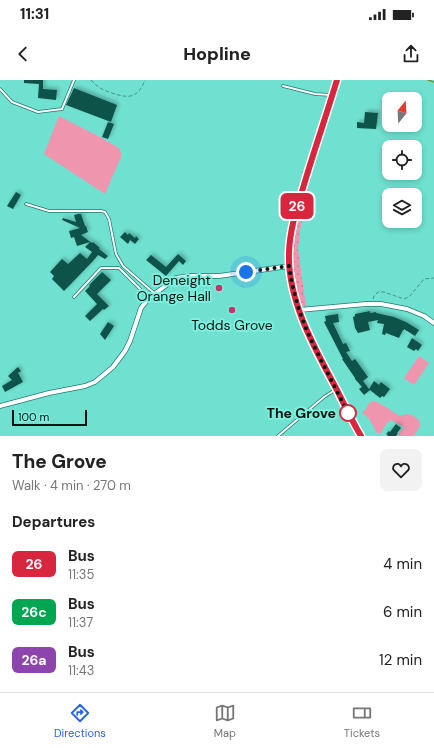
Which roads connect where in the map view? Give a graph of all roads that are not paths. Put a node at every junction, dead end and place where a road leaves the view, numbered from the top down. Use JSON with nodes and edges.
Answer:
{"nodes":[{"id":1,"x":74,"y":80,"type":"edge"},
{"id":2,"x":337,"y":80,"type":"edge"},
{"id":3,"x":283,"y":86,"type":"dead end"},
{"id":4,"x":0,"y":89,"type":"edge"},
{"id":5,"x":332,"y":95,"type":"junction"},
{"id":6,"x":26,"y":204,"type":"dead end"},
{"id":7,"x":289,"y":266,"type":"junction"},
{"id":8,"x":155,"y":293,"type":"junction"},
{"id":9,"x":74,"y":297,"type":"dead end"},
{"id":10,"x":149,"y":298,"type":"junction"},
{"id":11,"x":299,"y":310,"type":"junction"},
{"id":12,"x":434,"y":323,"type":"edge"},
{"id":13,"x":336,"y":389,"type":"junction"},
{"id":14,"x":0,"y":406,"type":"edge"},
{"id":15,"x":278,"y":436,"type":"edge"},
{"id":16,"x":361,"y":436,"type":"edge"}],
"edges":[{"from":1,"to":4,"type":"lane"},
{"from":2,"to":5,"type":"street"},
{"from":3,"to":5,"type":"lane"},
{"from":5,"to":7,"type":"street"},
{"from":6,"to":8,"type":"lane"},
{"from":7,"to":8,"type":"street"},
{"from":7,"to":11,"type":"street"},
{"from":8,"to":10,"type":"street"},
{"from":9,"to":10,"type":"lane"},
{"from":10,"to":14,"type":"street"},
{"from":11,"to":12,"type":"street"},
{"from":11,"to":13,"type":"street"},
{"from":13,"to":15,"type":"lane"},
{"from":13,"to":16,"type":"street"}]}
